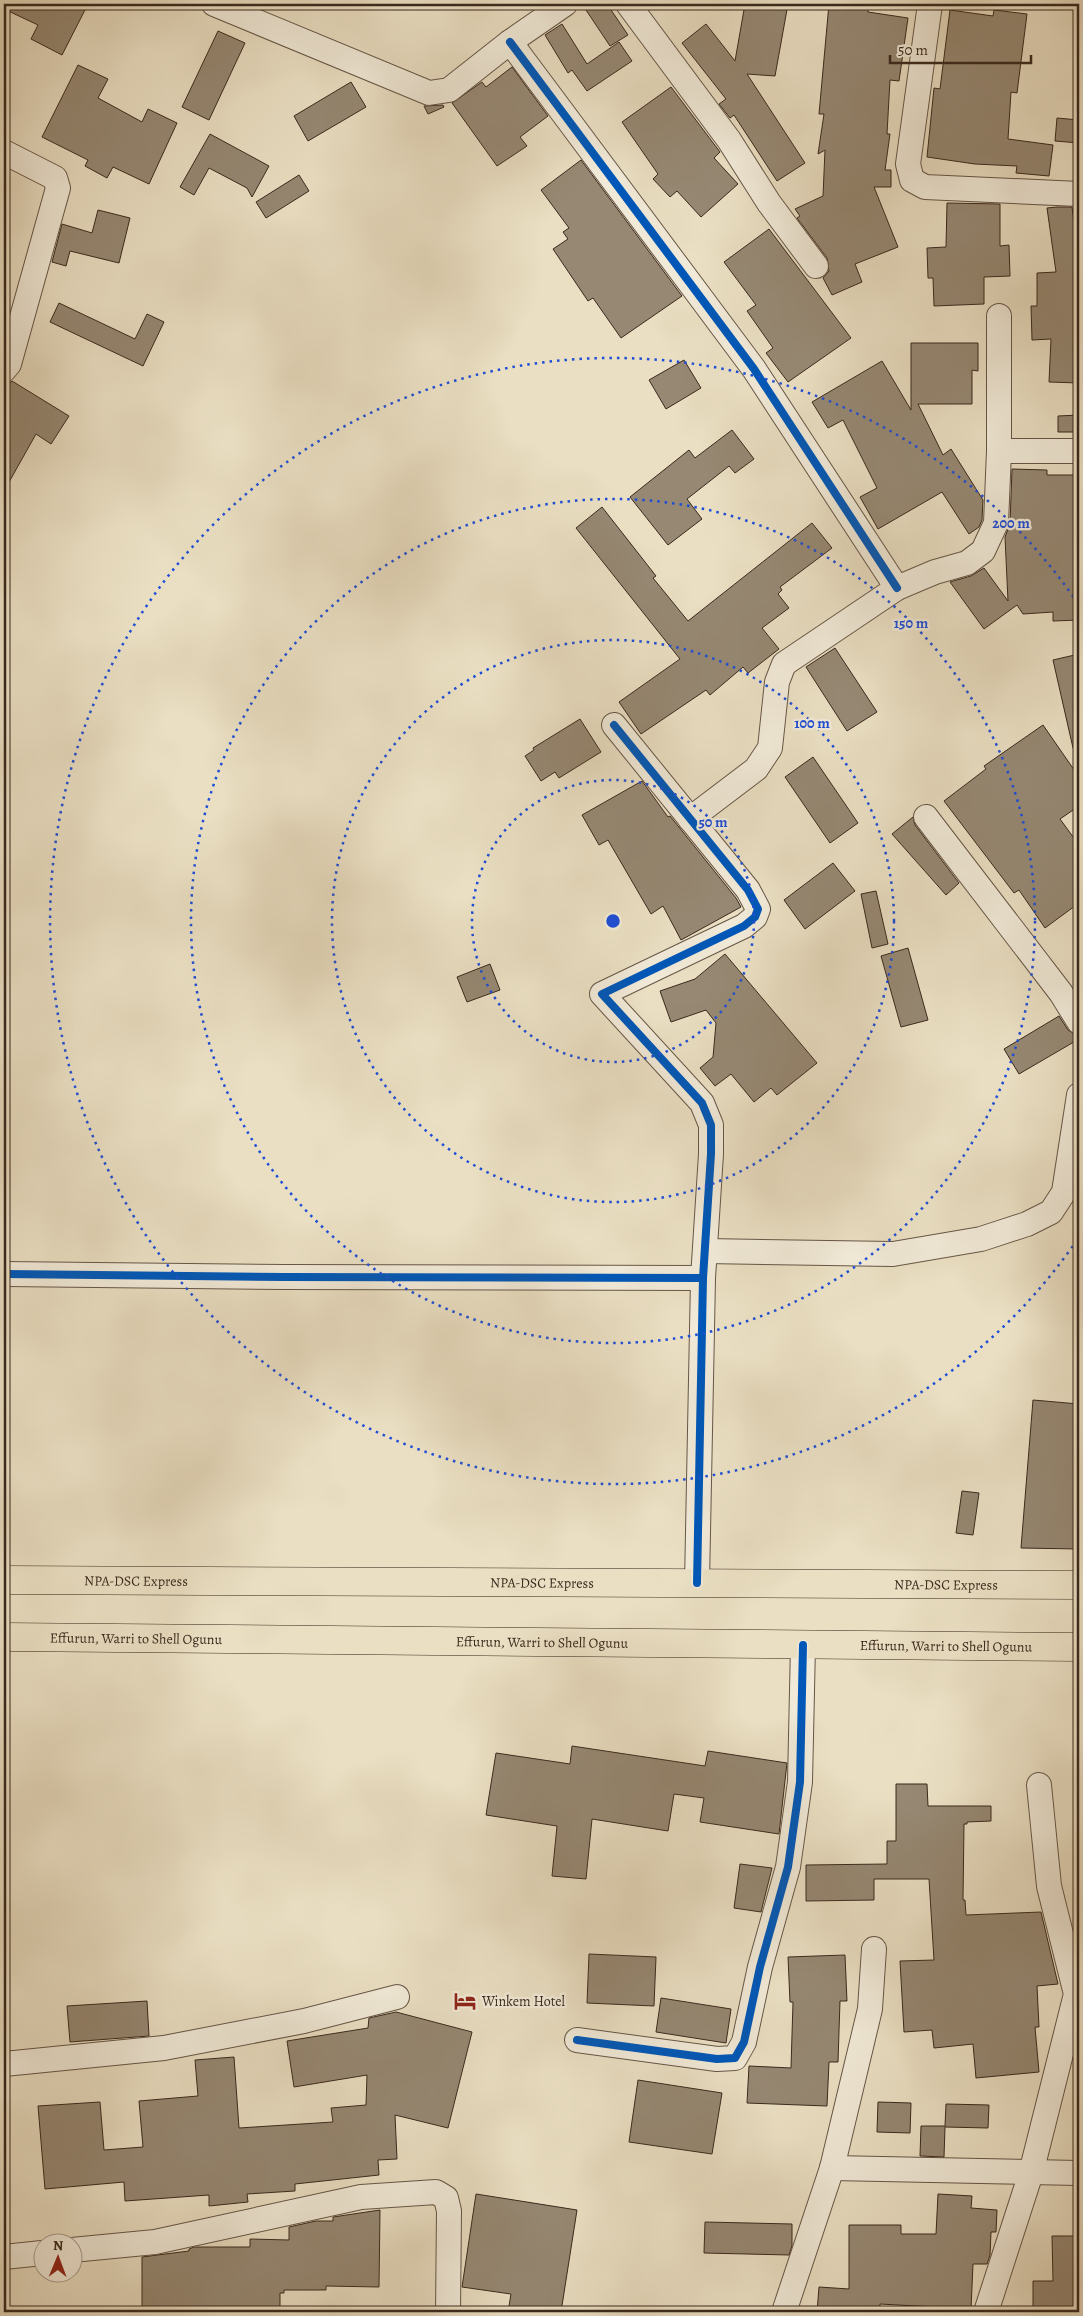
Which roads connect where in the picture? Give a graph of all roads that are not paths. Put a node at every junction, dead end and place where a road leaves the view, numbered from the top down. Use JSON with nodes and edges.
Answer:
{"nodes":[{"id":1,"x":214,"y":4,"type":"edge"},
{"id":2,"x":566,"y":4,"type":"edge"},
{"id":3,"x":628,"y":4,"type":"edge"},
{"id":4,"x":930,"y":4,"type":"edge"},
{"id":5,"x":510,"y":42,"type":"junction"},
{"id":6,"x":4,"y":152,"type":"edge"},
{"id":7,"x":1079,"y":194,"type":"edge"},
{"id":8,"x":816,"y":266,"type":"dead end"},
{"id":9,"x":999,"y":316,"type":"dead end"},
{"id":10,"x":4,"y":370,"type":"edge"},
{"id":11,"x":999,"y":451,"type":"junction"},
{"id":12,"x":1079,"y":451,"type":"edge"},
{"id":13,"x":898,"y":588,"type":"junction"},
{"id":14,"x":614,"y":725,"type":"dead end"},
{"id":15,"x":926,"y":817,"type":"dead end"},
{"id":16,"x":690,"y":819,"type":"junction"},
{"id":17,"x":1079,"y":1022,"type":"edge"},
{"id":18,"x":1079,"y":1095,"type":"edge"},
{"id":19,"x":705,"y":1251,"type":"junction"},
{"id":20,"x":4,"y":1274,"type":"edge"},
{"id":21,"x":703,"y":1278,"type":"junction"},
{"id":22,"x":4,"y":1580,"type":"edge"},
{"id":23,"x":697,"y":1583,"type":"junction"},
{"id":24,"x":1079,"y":1584,"type":"edge"},
{"id":25,"x":4,"y":1637,"type":"edge"},
{"id":26,"x":803,"y":1645,"type":"junction"},
{"id":27,"x":1079,"y":1647,"type":"edge"},
{"id":28,"x":1039,"y":1785,"type":"dead end"},
{"id":29,"x":874,"y":1950,"type":"dead end"},
{"id":30,"x":397,"y":1997,"type":"dead end"},
{"id":31,"x":578,"y":2040,"type":"dead end"},
{"id":32,"x":4,"y":2064,"type":"edge"},
{"id":33,"x":832,"y":2168,"type":"junction"},
{"id":34,"x":1031,"y":2172,"type":"junction"},
{"id":35,"x":1079,"y":2173,"type":"edge"},
{"id":36,"x":82,"y":2249,"type":"edge"},
{"id":37,"x":32,"y":2254,"type":"edge"},
{"id":38,"x":4,"y":2257,"type":"edge"},
{"id":39,"x":448,"y":2312,"type":"edge"},
{"id":40,"x":784,"y":2312,"type":"edge"},
{"id":41,"x":986,"y":2312,"type":"edge"}],
"edges":[{"from":1,"to":5,"type":"street"},
{"from":2,"to":5,"type":"street"},
{"from":3,"to":8,"type":"street"},
{"from":4,"to":7,"type":"street"},
{"from":5,"to":13,"type":"street"},
{"from":6,"to":10,"type":"street"},
{"from":9,"to":11,"type":"street"},
{"from":11,"to":12,"type":"street"},
{"from":11,"to":13,"type":"street"},
{"from":13,"to":16,"type":"street"},
{"from":14,"to":16,"type":"street"},
{"from":15,"to":17,"type":"street"},
{"from":16,"to":19,"type":"street"},
{"from":18,"to":19,"type":"street"},
{"from":19,"to":21,"type":"street"},
{"from":20,"to":21,"type":"street"},
{"from":21,"to":23,"type":"street"},
{"from":22,"to":23,"type":"main road","name":"NPA-DSC Express"},
{"from":23,"to":24,"type":"main road","name":"NPA-DSC Express"},
{"from":25,"to":26,"type":"main road","name":"Effurun, Warri to Shell Ogunu"},
{"from":26,"to":27,"type":"main road","name":"Effurun, Warri to Shell Ogunu"},
{"from":26,"to":31,"type":"street"},
{"from":28,"to":34,"type":"street"},
{"from":29,"to":33,"type":"street"},
{"from":30,"to":32,"type":"street"},
{"from":33,"to":34,"type":"street"},
{"from":33,"to":40,"type":"street"},
{"from":34,"to":35,"type":"street"},
{"from":34,"to":41,"type":"street"},
{"from":36,"to":39,"type":"street"},
{"from":37,"to":38,"type":"street"}]}
